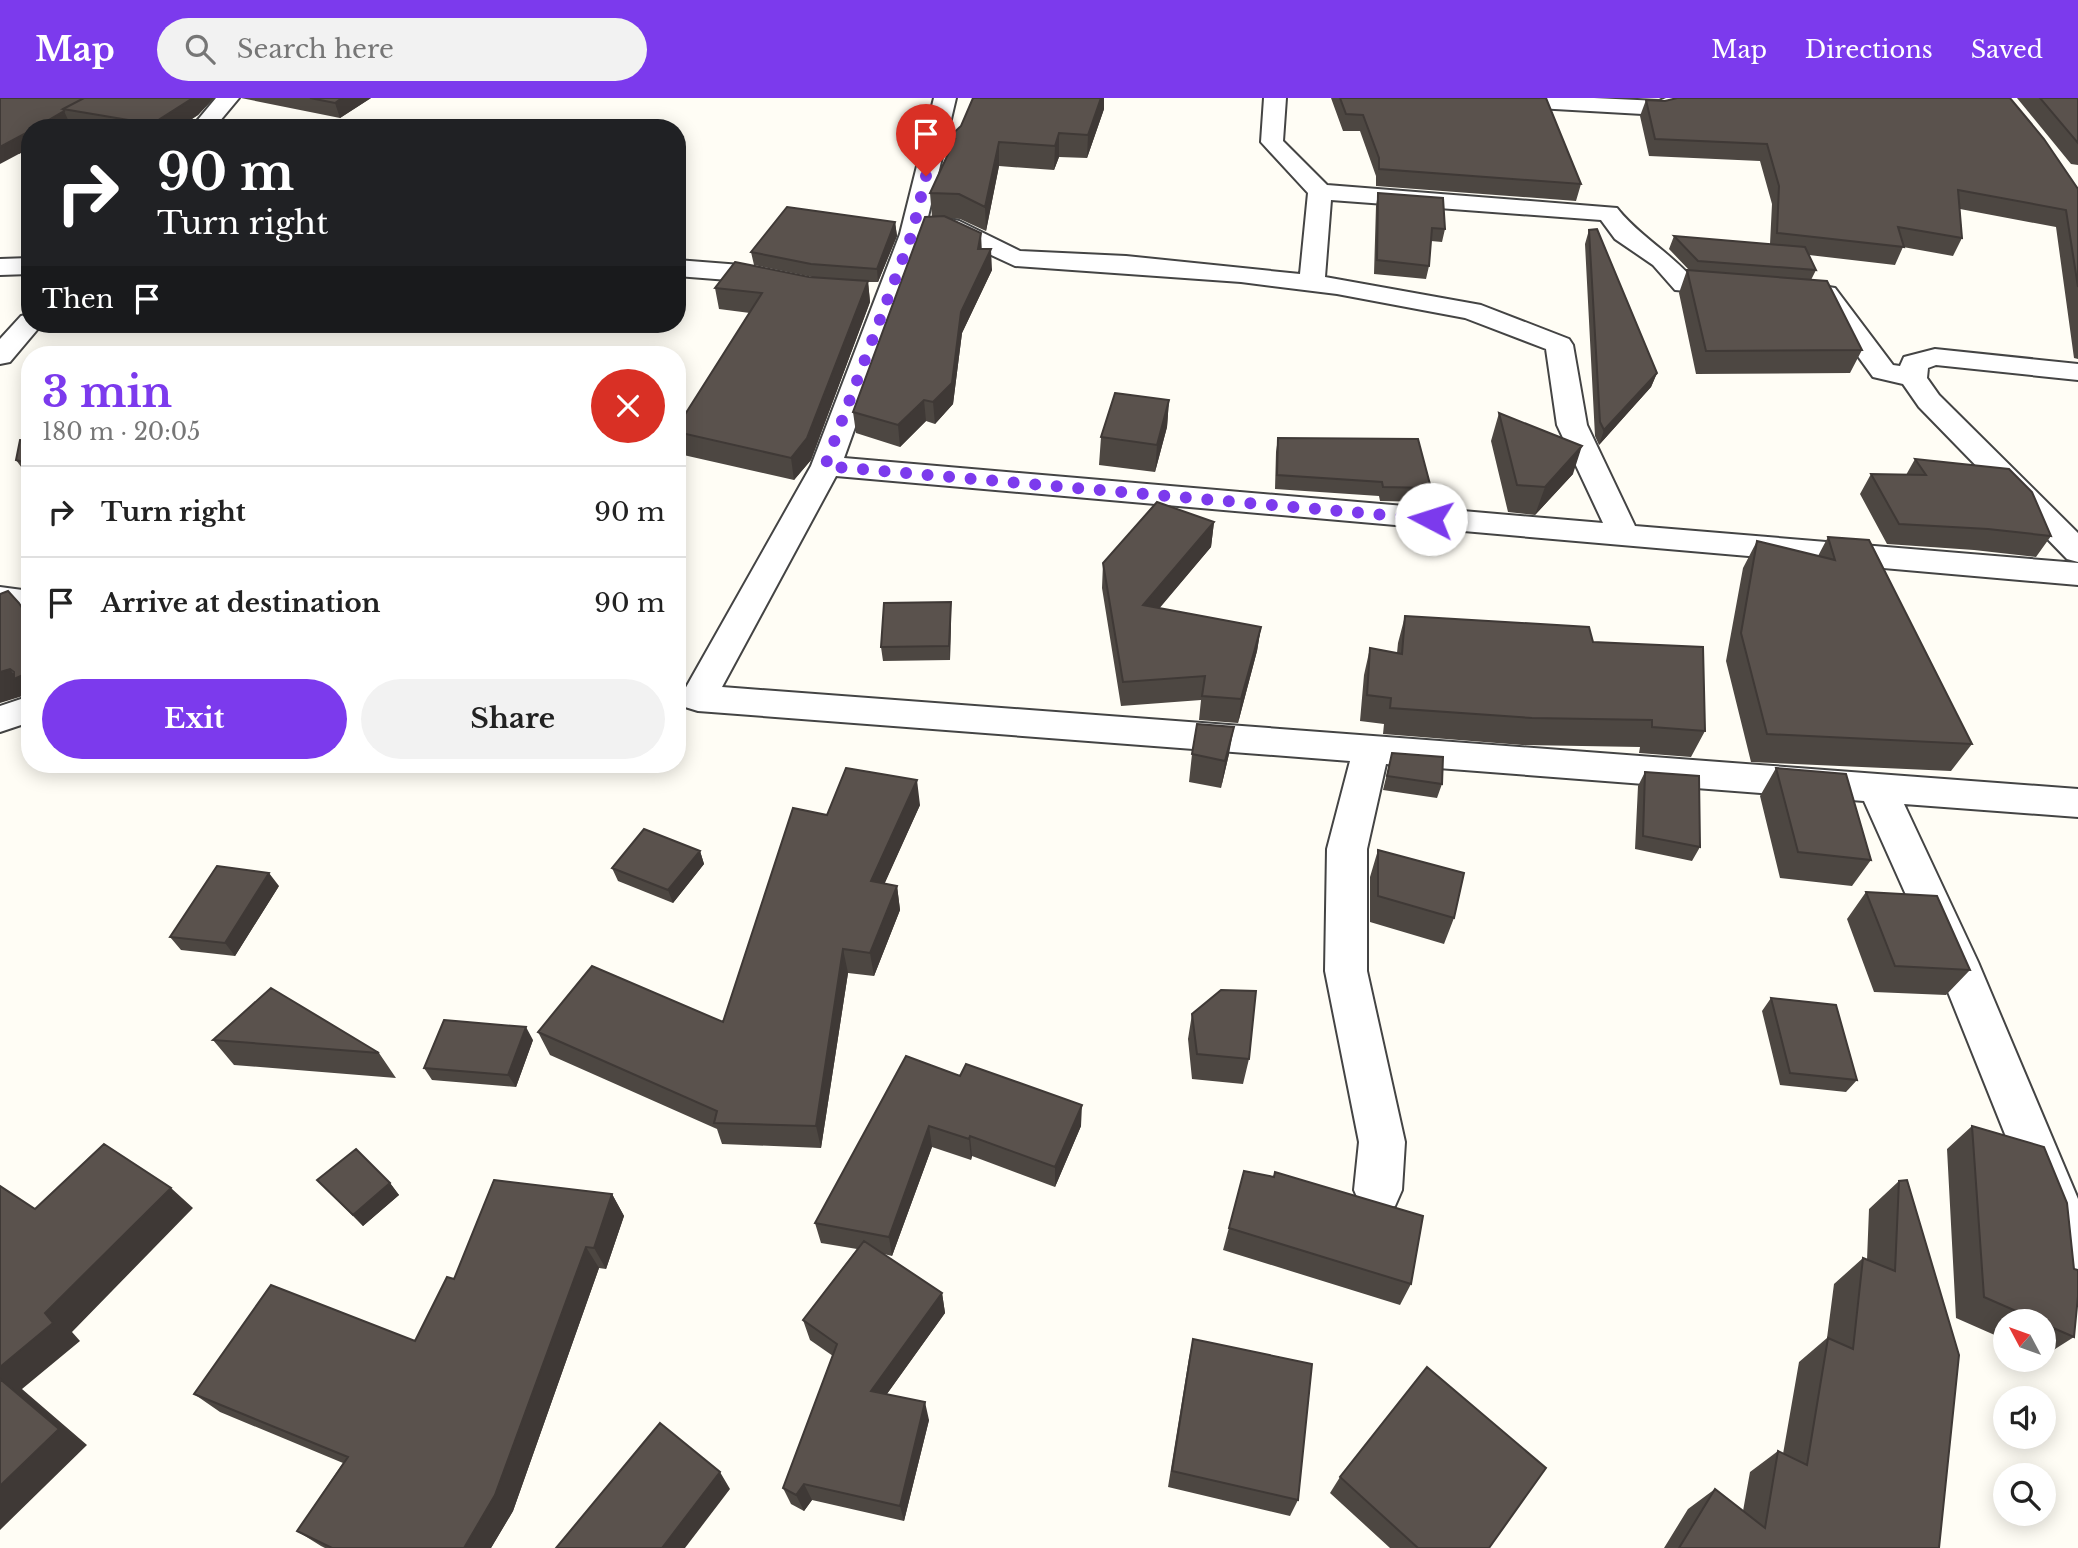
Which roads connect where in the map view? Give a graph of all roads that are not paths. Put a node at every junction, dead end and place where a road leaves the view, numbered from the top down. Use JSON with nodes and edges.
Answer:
{"nodes":[{"id":1,"x":228,"y":98,"type":"edge"},
{"id":2,"x":945,"y":98,"type":"edge"},
{"id":3,"x":1275,"y":98,"type":"edge"},
{"id":4,"x":1470,"y":98,"type":"edge"},
{"id":5,"x":1678,"y":98,"type":"edge"},
{"id":6,"x":210,"y":119,"type":"edge"},
{"id":7,"x":1320,"y":192,"type":"junction"},
{"id":8,"x":914,"y":228,"type":"junction"},
{"id":9,"x":21,"y":266,"type":"edge"},
{"id":10,"x":0,"y":267,"type":"edge"},
{"id":11,"x":686,"y":269,"type":"edge"},
{"id":12,"x":1312,"y":283,"type":"junction"},
{"id":13,"x":800,"y":285,"type":"edge"},
{"id":14,"x":1760,"y":289,"type":"edge"},
{"id":15,"x":1785,"y":290,"type":"edge"},
{"id":16,"x":21,"y":332,"type":"edge"},
{"id":17,"x":0,"y":356,"type":"edge"},
{"id":18,"x":2078,"y":372,"type":"edge"},
{"id":19,"x":1913,"y":378,"type":"junction"},
{"id":20,"x":825,"y":466,"type":"junction"},
{"id":21,"x":1624,"y":535,"type":"junction"},
{"id":22,"x":2078,"y":551,"type":"edge"},
{"id":23,"x":2078,"y":574,"type":"edge"},
{"id":24,"x":0,"y":598,"type":"edge"},
{"id":25,"x":21,"y":600,"type":"edge"},
{"id":26,"x":687,"y":698,"type":"edge"},
{"id":27,"x":21,"y":712,"type":"edge"},
{"id":28,"x":0,"y":719,"type":"edge"},
{"id":29,"x":1371,"y":750,"type":"junction"},
{"id":30,"x":1877,"y":788,"type":"junction"},
{"id":31,"x":2078,"y":803,"type":"edge"},
{"id":32,"x":1378,"y":1190,"type":"dead end"},
{"id":33,"x":2078,"y":1256,"type":"edge"}],
"edges":[{"from":1,"to":6,"type":"street"},
{"from":2,"to":8,"type":"street"},
{"from":3,"to":7,"type":"street"},
{"from":4,"to":5,"type":"street"},
{"from":7,"to":12,"type":"street"},
{"from":7,"to":14,"type":"street"},
{"from":8,"to":12,"type":"street"},
{"from":8,"to":20,"type":"street"},
{"from":9,"to":10,"type":"street"},
{"from":11,"to":13,"type":"street"},
{"from":12,"to":21,"type":"street"},
{"from":15,"to":19,"type":"street"},
{"from":16,"to":17,"type":"street"},
{"from":18,"to":19,"type":"street"},
{"from":19,"to":22,"type":"street"},
{"from":20,"to":21,"type":"street"},
{"from":20,"to":26,"type":"street"},
{"from":21,"to":23,"type":"street"},
{"from":24,"to":25,"type":"street"},
{"from":26,"to":29,"type":"street"},
{"from":27,"to":28,"type":"street"},
{"from":29,"to":30,"type":"street"},
{"from":29,"to":32,"type":"street"},
{"from":30,"to":31,"type":"street"},
{"from":30,"to":33,"type":"street"}]}
